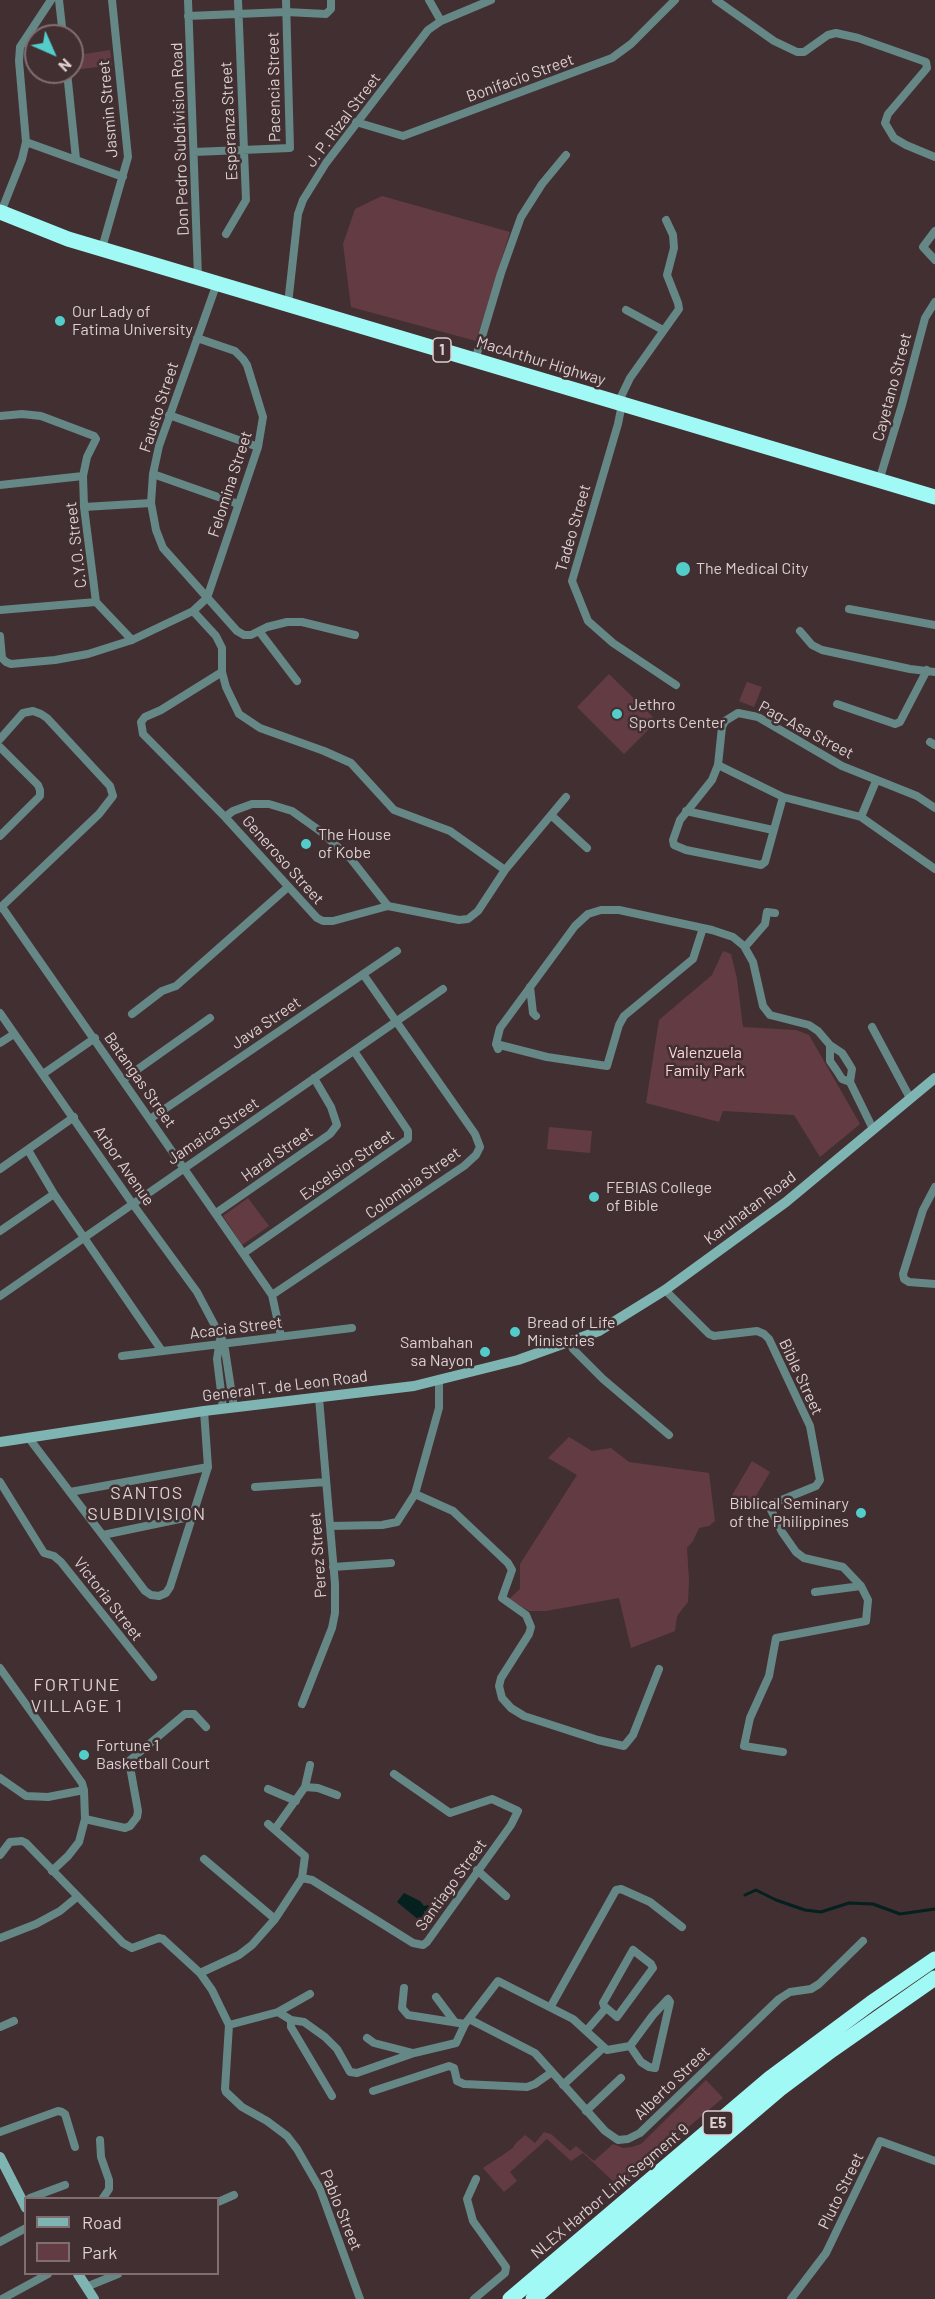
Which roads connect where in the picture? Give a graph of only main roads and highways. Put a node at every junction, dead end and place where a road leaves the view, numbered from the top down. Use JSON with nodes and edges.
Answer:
{"nodes":[{"id":1,"x":0,"y":212,"type":"edge"},
{"id":2,"x":935,"y":497,"type":"edge"},
{"id":3,"x":935,"y":1078,"type":"edge"},
{"id":4,"x":569,"y":1341,"type":"joint"},
{"id":5,"x":0,"y":1442,"type":"edge"},
{"id":6,"x":935,"y":1959,"type":"edge"},
{"id":7,"x":935,"y":1978,"type":"edge"},
{"id":8,"x":0,"y":2157,"type":"edge"},
{"id":9,"x":24,"y":2199,"type":"edge"},
{"id":10,"x":79,"y":2275,"type":"edge"},
{"id":11,"x":94,"y":2299,"type":"edge"},
{"id":12,"x":510,"y":2299,"type":"edge"},
{"id":13,"x":532,"y":2299,"type":"edge"}],
"edges":[{"from":1,"to":2,"type":"highway","name":"MacArthur Highway","number":"1"},
{"from":3,"to":4,"type":"main road","name":"Karuhatan Road"},
{"from":4,"to":5,"type":"main road","name":"General T. de Leon Road"},
{"from":6,"to":12,"type":"highway","name":"NLEX Harbor Link Segment 9","number":"E5"},
{"from":7,"to":13,"type":"highway","name":"NLEX Harbor Link Segment 9","number":"E5"},
{"from":8,"to":9,"type":"main road"},
{"from":10,"to":11,"type":"main road"}]}
